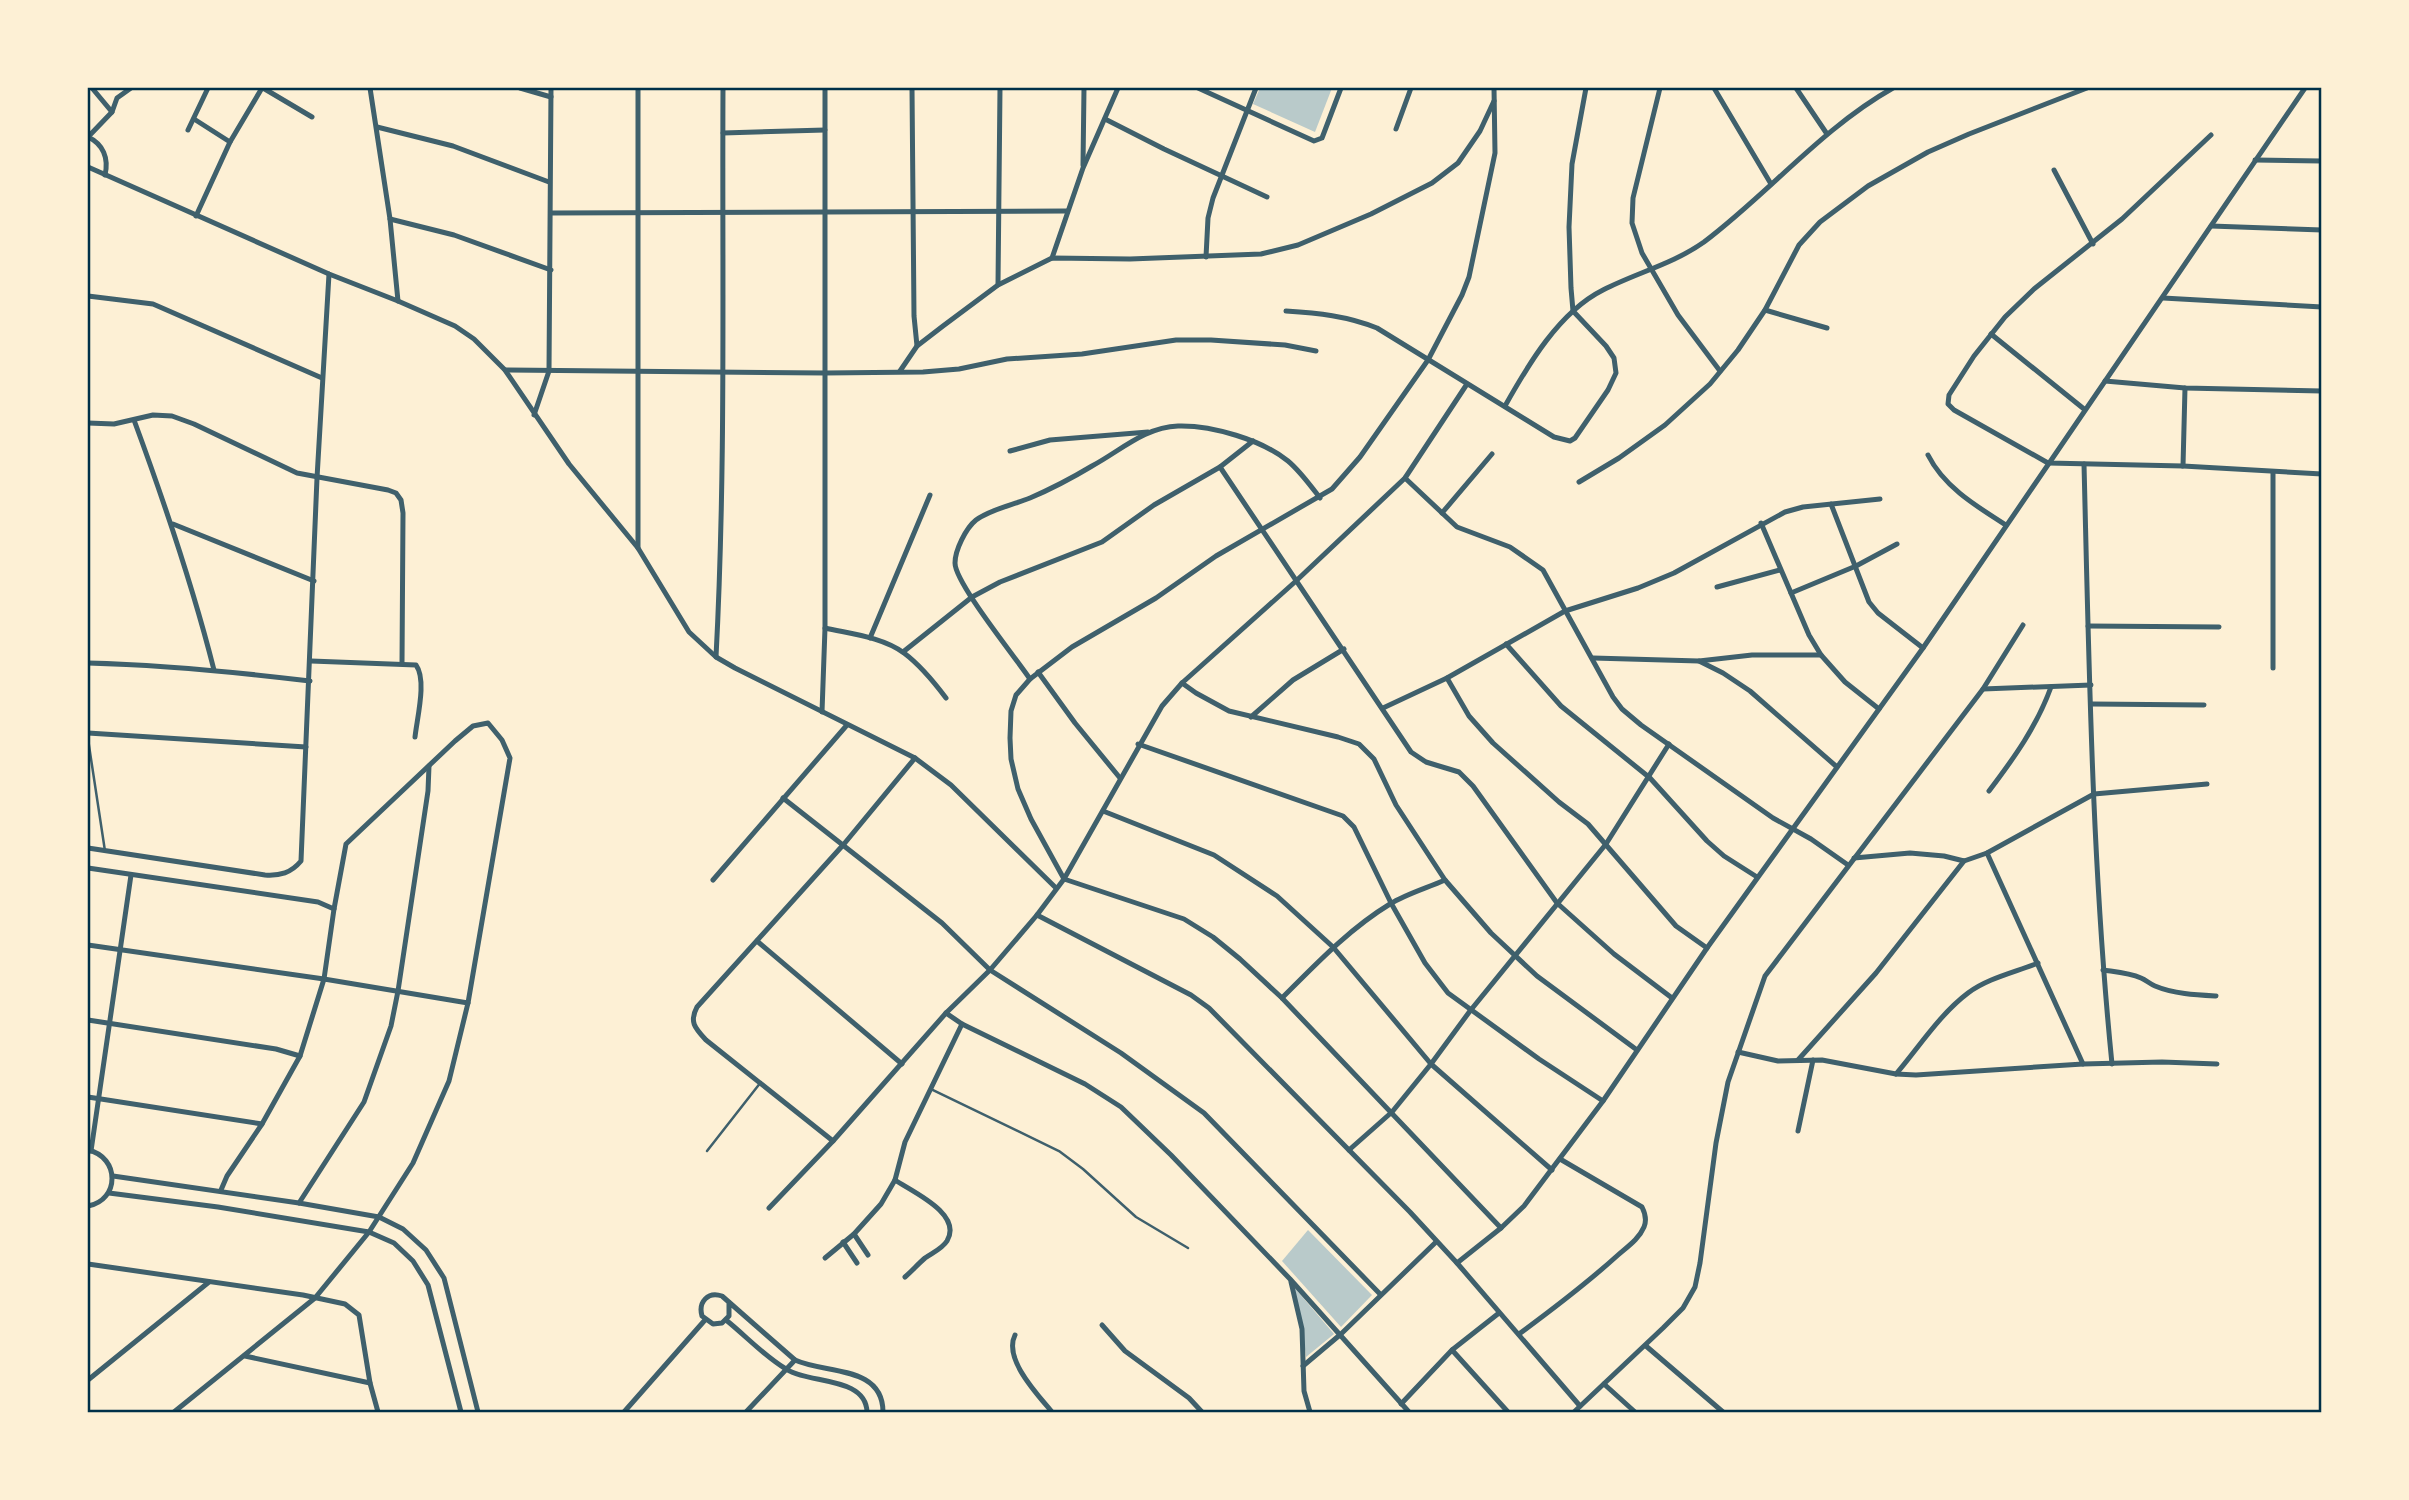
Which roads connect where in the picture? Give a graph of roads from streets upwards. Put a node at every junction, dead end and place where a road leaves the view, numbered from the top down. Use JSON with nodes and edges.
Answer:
{"nodes":[{"id":1,"x":92,"y":88,"type":"edge"},
{"id":2,"x":131,"y":88,"type":"edge"},
{"id":3,"x":208,"y":88,"type":"edge"},
{"id":4,"x":262,"y":88,"type":"edge"},
{"id":5,"x":370,"y":88,"type":"edge"},
{"id":6,"x":520,"y":88,"type":"edge"},
{"id":7,"x":551,"y":88,"type":"edge"},
{"id":8,"x":638,"y":88,"type":"edge"},
{"id":9,"x":723,"y":88,"type":"edge"},
{"id":10,"x":825,"y":88,"type":"edge"},
{"id":11,"x":912,"y":88,"type":"edge"},
{"id":12,"x":1000,"y":88,"type":"edge"},
{"id":13,"x":1084,"y":88,"type":"edge"},
{"id":14,"x":1118,"y":88,"type":"edge"},
{"id":15,"x":1198,"y":88,"type":"edge"},
{"id":16,"x":1256,"y":88,"type":"edge"},
{"id":17,"x":1341,"y":88,"type":"edge"},
{"id":18,"x":1410,"y":88,"type":"edge"},
{"id":19,"x":1494,"y":88,"type":"edge"},
{"id":20,"x":1586,"y":88,"type":"edge"},
{"id":21,"x":1660,"y":88,"type":"edge"},
{"id":22,"x":1714,"y":88,"type":"edge"},
{"id":23,"x":1796,"y":88,"type":"edge"},
{"id":24,"x":1876,"y":88,"type":"edge"},
{"id":25,"x":1893,"y":88,"type":"edge"},
{"id":26,"x":2087,"y":88,"type":"edge"},
{"id":27,"x":2305,"y":88,"type":"edge"},
{"id":28,"x":1880,"y":95,"type":"junction"},
{"id":29,"x":551,"y":97,"type":"junction"},
{"id":30,"x":1494,"y":101,"type":"junction"},
{"id":31,"x":1247,"y":111,"type":"junction"},
{"id":32,"x":112,"y":112,"type":"junction"},
{"id":33,"x":312,"y":117,"type":"dead end"},
{"id":34,"x":194,"y":119,"type":"junction"},
{"id":35,"x":1105,"y":119,"type":"junction"},
{"id":36,"x":377,"y":127,"type":"junction"},
{"id":37,"x":1396,"y":129,"type":"dead end"},
{"id":38,"x":188,"y":130,"type":"dead end"},
{"id":39,"x":825,"y":130,"type":"junction"},
{"id":40,"x":723,"y":133,"type":"junction"},
{"id":41,"x":1827,"y":134,"type":"junction"},
{"id":42,"x":2211,"y":135,"type":"dead end"},
{"id":43,"x":88,"y":137,"type":"edge"},
{"id":44,"x":230,"y":142,"type":"junction"},
{"id":45,"x":2255,"y":160,"type":"junction"},
{"id":46,"x":2322,"y":161,"type":"edge"},
{"id":47,"x":88,"y":167,"type":"edge"},
{"id":48,"x":1083,"y":168,"type":"junction"},
{"id":49,"x":2054,"y":170,"type":"dead end"},
{"id":50,"x":106,"y":175,"type":"junction"},
{"id":51,"x":1222,"y":175,"type":"junction"},
{"id":52,"x":550,"y":182,"type":"junction"},
{"id":53,"x":1771,"y":184,"type":"junction"},
{"id":54,"x":1267,"y":197,"type":"dead end"},
{"id":55,"x":1067,"y":211,"type":"junction"},
{"id":56,"x":825,"y":212,"type":"junction"},
{"id":57,"x":913,"y":212,"type":"junction"},
{"id":58,"x":998,"y":212,"type":"junction"},
{"id":59,"x":551,"y":213,"type":"junction"},
{"id":60,"x":637,"y":213,"type":"junction"},
{"id":61,"x":723,"y":214,"type":"junction"},
{"id":62,"x":196,"y":216,"type":"junction"},
{"id":63,"x":390,"y":219,"type":"junction"},
{"id":64,"x":2211,"y":226,"type":"junction"},
{"id":65,"x":2322,"y":230,"type":"edge"},
{"id":66,"x":2093,"y":244,"type":"junction"},
{"id":67,"x":1206,"y":257,"type":"junction"},
{"id":68,"x":1052,"y":258,"type":"junction"},
{"id":69,"x":1652,"y":269,"type":"junction"},
{"id":70,"x":551,"y":270,"type":"junction"},
{"id":71,"x":329,"y":274,"type":"junction"},
{"id":72,"x":998,"y":285,"type":"junction"},
{"id":73,"x":88,"y":296,"type":"edge"},
{"id":74,"x":2163,"y":298,"type":"junction"},
{"id":75,"x":398,"y":301,"type":"junction"},
{"id":76,"x":2322,"y":307,"type":"edge"},
{"id":77,"x":1765,"y":310,"type":"junction"},
{"id":78,"x":1286,"y":311,"type":"dead end"},
{"id":79,"x":1573,"y":311,"type":"junction"},
{"id":80,"x":1827,"y":328,"type":"dead end"},
{"id":81,"x":1991,"y":334,"type":"junction"},
{"id":82,"x":917,"y":346,"type":"junction"},
{"id":83,"x":1316,"y":352,"type":"dead end"},
{"id":84,"x":1429,"y":360,"type":"junction"},
{"id":85,"x":505,"y":370,"type":"junction"},
{"id":86,"x":637,"y":370,"type":"junction"},
{"id":87,"x":549,"y":371,"type":"junction"},
{"id":88,"x":900,"y":371,"type":"junction"},
{"id":89,"x":724,"y":372,"type":"junction"},
{"id":90,"x":1720,"y":372,"type":"junction"},
{"id":91,"x":825,"y":373,"type":"junction"},
{"id":92,"x":322,"y":378,"type":"junction"},
{"id":93,"x":2105,"y":381,"type":"junction"},
{"id":94,"x":1467,"y":384,"type":"junction"},
{"id":95,"x":2185,"y":387,"type":"junction"},
{"id":96,"x":2322,"y":391,"type":"edge"},
{"id":97,"x":1505,"y":407,"type":"junction"},
{"id":98,"x":2084,"y":409,"type":"junction"},
{"id":99,"x":534,"y":415,"type":"junction"},
{"id":100,"x":134,"y":420,"type":"junction"},
{"id":101,"x":88,"y":424,"type":"edge"},
{"id":102,"x":1150,"y":432,"type":"junction"},
{"id":103,"x":1254,"y":442,"type":"junction"},
{"id":104,"x":1010,"y":451,"type":"dead end"},
{"id":105,"x":1492,"y":454,"type":"dead end"},
{"id":106,"x":1928,"y":455,"type":"dead end"},
{"id":107,"x":2048,"y":463,"type":"junction"},
{"id":108,"x":2084,"y":464,"type":"junction"},
{"id":109,"x":2183,"y":466,"type":"junction"},
{"id":110,"x":1220,"y":467,"type":"junction"},
{"id":111,"x":2273,"y":472,"type":"junction"},
{"id":112,"x":2322,"y":474,"type":"edge"},
{"id":113,"x":317,"y":478,"type":"junction"},
{"id":114,"x":1405,"y":478,"type":"junction"},
{"id":115,"x":1579,"y":482,"type":"dead end"},
{"id":116,"x":930,"y":495,"type":"dead end"},
{"id":117,"x":1320,"y":498,"type":"junction"},
{"id":118,"x":1880,"y":499,"type":"dead end"},
{"id":119,"x":1830,"y":503,"type":"junction"},
{"id":120,"x":1442,"y":513,"type":"junction"},
{"id":121,"x":1760,"y":523,"type":"junction"},
{"id":122,"x":173,"y":524,"type":"junction"},
{"id":123,"x":2006,"y":525,"type":"junction"},
{"id":124,"x":1263,"y":530,"type":"junction"},
{"id":125,"x":1896,"y":544,"type":"dead end"},
{"id":126,"x":638,"y":548,"type":"junction"},
{"id":127,"x":1856,"y":566,"type":"junction"},
{"id":128,"x":1780,"y":570,"type":"junction"},
{"id":129,"x":314,"y":580,"type":"junction"},
{"id":130,"x":1296,"y":581,"type":"junction"},
{"id":131,"x":1717,"y":587,"type":"dead end"},
{"id":132,"x":1791,"y":593,"type":"junction"},
{"id":133,"x":972,"y":597,"type":"junction"},
{"id":134,"x":1565,"y":611,"type":"junction"},
{"id":135,"x":2023,"y":625,"type":"dead end"},
{"id":136,"x":2088,"y":626,"type":"junction"},
{"id":137,"x":2219,"y":627,"type":"dead end"},
{"id":138,"x":825,"y":628,"type":"junction"},
{"id":139,"x":870,"y":638,"type":"junction"},
{"id":140,"x":1506,"y":644,"type":"junction"},
{"id":141,"x":1923,"y":648,"type":"junction"},
{"id":142,"x":1344,"y":649,"type":"junction"},
{"id":143,"x":903,"y":653,"type":"junction"},
{"id":144,"x":1821,"y":655,"type":"junction"},
{"id":145,"x":716,"y":657,"type":"junction"},
{"id":146,"x":1592,"y":658,"type":"junction"},
{"id":147,"x":311,"y":661,"type":"junction"},
{"id":148,"x":1699,"y":661,"type":"junction"},
{"id":149,"x":88,"y":663,"type":"edge"},
{"id":150,"x":402,"y":663,"type":"junction"},
{"id":151,"x":2273,"y":668,"type":"dead end"},
{"id":152,"x":214,"y":670,"type":"junction"},
{"id":153,"x":1038,"y":672,"type":"junction"},
{"id":154,"x":1447,"y":678,"type":"junction"},
{"id":155,"x":1030,"y":679,"type":"junction"},
{"id":156,"x":310,"y":681,"type":"junction"},
{"id":157,"x":1182,"y":683,"type":"junction"},
{"id":158,"x":2091,"y":685,"type":"junction"},
{"id":159,"x":2051,"y":687,"type":"junction"},
{"id":160,"x":1983,"y":689,"type":"junction"},
{"id":161,"x":946,"y":698,"type":"dead end"},
{"id":162,"x":2092,"y":704,"type":"junction"},
{"id":163,"x":2204,"y":705,"type":"dead end"},
{"id":164,"x":1383,"y":708,"type":"junction"},
{"id":165,"x":1879,"y":709,"type":"junction"},
{"id":166,"x":821,"y":712,"type":"junction"},
{"id":167,"x":1251,"y":717,"type":"junction"},
{"id":168,"x":846,"y":725,"type":"junction"},
{"id":169,"x":88,"y":733,"type":"edge"},
{"id":170,"x":415,"y":737,"type":"dead end"},
{"id":171,"x":1138,"y":744,"type":"junction"},
{"id":172,"x":1669,"y":744,"type":"junction"},
{"id":173,"x":306,"y":747,"type":"junction"},
{"id":174,"x":915,"y":758,"type":"junction"},
{"id":175,"x":429,"y":766,"type":"junction"},
{"id":176,"x":1837,"y":767,"type":"junction"},
{"id":177,"x":1120,"y":778,"type":"junction"},
{"id":178,"x":1650,"y":778,"type":"junction"},
{"id":179,"x":2207,"y":784,"type":"dead end"},
{"id":180,"x":1989,"y":791,"type":"dead end"},
{"id":181,"x":2094,"y":794,"type":"junction"},
{"id":182,"x":783,"y":798,"type":"junction"},
{"id":183,"x":1104,"y":811,"type":"junction"},
{"id":184,"x":1792,"y":829,"type":"junction"},
{"id":185,"x":844,"y":844,"type":"junction"},
{"id":186,"x":1606,"y":844,"type":"junction"},
{"id":187,"x":88,"y":848,"type":"edge"},
{"id":188,"x":1987,"y":853,"type":"junction"},
{"id":189,"x":1854,"y":858,"type":"junction"},
{"id":190,"x":1964,"y":861,"type":"junction"},
{"id":191,"x":1847,"y":865,"type":"junction"},
{"id":192,"x":88,"y":868,"type":"edge"},
{"id":193,"x":131,"y":875,"type":"junction"},
{"id":194,"x":1756,"y":877,"type":"junction"},
{"id":195,"x":1064,"y":879,"type":"junction"},
{"id":196,"x":713,"y":880,"type":"dead end"},
{"id":197,"x":1445,"y":880,"type":"junction"},
{"id":198,"x":1056,"y":888,"type":"junction"},
{"id":199,"x":1391,"y":903,"type":"junction"},
{"id":200,"x":1557,"y":903,"type":"junction"},
{"id":201,"x":334,"y":909,"type":"junction"},
{"id":202,"x":1037,"y":915,"type":"junction"},
{"id":203,"x":757,"y":941,"type":"junction"},
{"id":204,"x":88,"y":944,"type":"edge"},
{"id":205,"x":1333,"y":947,"type":"junction"},
{"id":206,"x":1707,"y":948,"type":"junction"},
{"id":207,"x":120,"y":949,"type":"junction"},
{"id":208,"x":1515,"y":957,"type":"junction"},
{"id":209,"x":2038,"y":963,"type":"junction"},
{"id":210,"x":990,"y":970,"type":"junction"},
{"id":211,"x":2103,"y":970,"type":"junction"},
{"id":212,"x":324,"y":979,"type":"junction"},
{"id":213,"x":398,"y":992,"type":"junction"},
{"id":214,"x":2216,"y":996,"type":"dead end"},
{"id":215,"x":1282,"y":998,"type":"junction"},
{"id":216,"x":1672,"y":998,"type":"junction"},
{"id":217,"x":468,"y":1003,"type":"junction"},
{"id":218,"x":1470,"y":1011,"type":"junction"},
{"id":219,"x":946,"y":1013,"type":"junction"},
{"id":220,"x":88,"y":1020,"type":"edge"},
{"id":221,"x":109,"y":1024,"type":"junction"},
{"id":222,"x":962,"y":1024,"type":"junction"},
{"id":223,"x":1637,"y":1050,"type":"junction"},
{"id":224,"x":1738,"y":1052,"type":"junction"},
{"id":225,"x":300,"y":1056,"type":"junction"},
{"id":226,"x":1798,"y":1060,"type":"junction"},
{"id":227,"x":1813,"y":1060,"type":"junction"},
{"id":228,"x":1431,"y":1064,"type":"junction"},
{"id":229,"x":2083,"y":1064,"type":"junction"},
{"id":230,"x":2112,"y":1064,"type":"junction"},
{"id":231,"x":2217,"y":1064,"type":"dead end"},
{"id":232,"x":902,"y":1065,"type":"junction"},
{"id":233,"x":1896,"y":1074,"type":"junction"},
{"id":234,"x":88,"y":1097,"type":"edge"},
{"id":235,"x":98,"y":1099,"type":"junction"},
{"id":236,"x":1603,"y":1101,"type":"junction"},
{"id":237,"x":1392,"y":1112,"type":"junction"},
{"id":238,"x":262,"y":1124,"type":"junction"},
{"id":239,"x":1798,"y":1131,"type":"dead end"},
{"id":240,"x":834,"y":1141,"type":"junction"},
{"id":241,"x":1349,"y":1150,"type":"junction"},
{"id":242,"x":89,"y":1151,"type":"edge"},
{"id":243,"x":1560,"y":1159,"type":"junction"},
{"id":244,"x":1552,"y":1170,"type":"junction"},
{"id":245,"x":113,"y":1176,"type":"junction"},
{"id":246,"x":895,"y":1181,"type":"junction"},
{"id":247,"x":221,"y":1190,"type":"junction"},
{"id":248,"x":109,"y":1193,"type":"junction"},
{"id":249,"x":299,"y":1203,"type":"junction"},
{"id":250,"x":88,"y":1206,"type":"edge"},
{"id":251,"x":769,"y":1208,"type":"dead end"},
{"id":252,"x":379,"y":1217,"type":"junction"},
{"id":253,"x":1501,"y":1228,"type":"junction"},
{"id":254,"x":369,"y":1232,"type":"junction"},
{"id":255,"x":854,"y":1234,"type":"junction"},
{"id":256,"x":843,"y":1242,"type":"junction"},
{"id":257,"x":1436,"y":1242,"type":"junction"},
{"id":258,"x":868,"y":1255,"type":"dead end"},
{"id":259,"x":825,"y":1258,"type":"dead end"},
{"id":260,"x":857,"y":1263,"type":"dead end"},
{"id":261,"x":1457,"y":1263,"type":"junction"},
{"id":262,"x":88,"y":1264,"type":"edge"},
{"id":263,"x":905,"y":1277,"type":"dead end"},
{"id":264,"x":1290,"y":1279,"type":"junction"},
{"id":265,"x":209,"y":1282,"type":"junction"},
{"id":266,"x":1380,"y":1294,"type":"junction"},
{"id":267,"x":315,"y":1298,"type":"junction"},
{"id":268,"x":729,"y":1302,"type":"junction"},
{"id":269,"x":1499,"y":1313,"type":"junction"},
{"id":270,"x":705,"y":1320,"type":"junction"},
{"id":271,"x":726,"y":1320,"type":"junction"},
{"id":272,"x":1102,"y":1325,"type":"dead end"},
{"id":273,"x":1341,"y":1334,"type":"junction"},
{"id":274,"x":1519,"y":1334,"type":"junction"},
{"id":275,"x":1015,"y":1335,"type":"dead end"},
{"id":276,"x":461,"y":1340,"type":"junction"},
{"id":277,"x":445,"y":1344,"type":"junction"},
{"id":278,"x":1646,"y":1346,"type":"junction"},
{"id":279,"x":1452,"y":1350,"type":"junction"},
{"id":280,"x":245,"y":1356,"type":"junction"},
{"id":281,"x":795,"y":1360,"type":"junction"},
{"id":282,"x":1303,"y":1366,"type":"junction"},
{"id":283,"x":786,"y":1370,"type":"junction"},
{"id":284,"x":88,"y":1380,"type":"edge"},
{"id":285,"x":370,"y":1382,"type":"junction"},
{"id":286,"x":1604,"y":1384,"type":"junction"},
{"id":287,"x":1401,"y":1404,"type":"junction"},
{"id":288,"x":1580,"y":1406,"type":"junction"},
{"id":289,"x":174,"y":1412,"type":"edge"},
{"id":290,"x":378,"y":1412,"type":"edge"},
{"id":291,"x":461,"y":1412,"type":"edge"},
{"id":292,"x":478,"y":1412,"type":"edge"},
{"id":293,"x":624,"y":1412,"type":"edge"},
{"id":294,"x":746,"y":1412,"type":"edge"},
{"id":295,"x":867,"y":1412,"type":"edge"},
{"id":296,"x":883,"y":1412,"type":"edge"},
{"id":297,"x":1052,"y":1412,"type":"edge"},
{"id":298,"x":1202,"y":1412,"type":"edge"},
{"id":299,"x":1310,"y":1412,"type":"edge"},
{"id":300,"x":1409,"y":1412,"type":"edge"},
{"id":301,"x":1508,"y":1412,"type":"edge"},
{"id":302,"x":1574,"y":1412,"type":"edge"},
{"id":303,"x":1636,"y":1412,"type":"edge"},
{"id":304,"x":1723,"y":1412,"type":"edge"}],
"edges":[{"from":1,"to":32,"type":"street"},
{"from":2,"to":32,"type":"street"},
{"from":3,"to":34,"type":"street"},
{"from":4,"to":33,"type":"street"},
{"from":4,"to":44,"type":"street"},
{"from":5,"to":36,"type":"street"},
{"from":6,"to":29,"type":"street"},
{"from":7,"to":29,"type":"street"},
{"from":8,"to":60,"type":"street"},
{"from":9,"to":40,"type":"street"},
{"from":10,"to":39,"type":"street"},
{"from":11,"to":57,"type":"street"},
{"from":12,"to":58,"type":"street"},
{"from":13,"to":48,"type":"street"},
{"from":14,"to":35,"type":"street"},
{"from":15,"to":31,"type":"street"},
{"from":16,"to":31,"type":"street"},
{"from":17,"to":31,"type":"street"},
{"from":18,"to":37,"type":"street"},
{"from":19,"to":30,"type":"street"},
{"from":20,"to":79,"type":"street"},
{"from":21,"to":69,"type":"street"},
{"from":22,"to":53,"type":"street"},
{"from":23,"to":41,"type":"street"},
{"from":24,"to":28,"type":"street"},
{"from":25,"to":28,"type":"street"},
{"from":26,"to":77,"type":"street"},
{"from":27,"to":45,"type":"street"},
{"from":28,"to":41,"type":"street"},
{"from":29,"to":52,"type":"street"},
{"from":30,"to":67,"type":"street"},
{"from":30,"to":84,"type":"street"},
{"from":31,"to":51,"type":"street"},
{"from":32,"to":43,"type":"street"},
{"from":34,"to":38,"type":"street"},
{"from":34,"to":44,"type":"street"},
{"from":35,"to":48,"type":"street"},
{"from":35,"to":51,"type":"street"},
{"from":36,"to":52,"type":"street"},
{"from":36,"to":63,"type":"street"},
{"from":39,"to":40,"type":"street"},
{"from":39,"to":56,"type":"street"},
{"from":40,"to":61,"type":"street"},
{"from":41,"to":53,"type":"street"},
{"from":42,"to":66,"type":"street"},
{"from":43,"to":50,"type":"street"},
{"from":44,"to":62,"type":"street"},
{"from":45,"to":46,"type":"street"},
{"from":45,"to":64,"type":"street"},
{"from":47,"to":50,"type":"street"},
{"from":48,"to":55,"type":"street"},
{"from":49,"to":66,"type":"street"},
{"from":50,"to":62,"type":"street"},
{"from":51,"to":54,"type":"street"},
{"from":51,"to":67,"type":"street"},
{"from":52,"to":59,"type":"street"},
{"from":53,"to":69,"type":"street"},
{"from":55,"to":58,"type":"street"},
{"from":55,"to":68,"type":"street"},
{"from":56,"to":57,"type":"street"},
{"from":56,"to":61,"type":"street"},
{"from":56,"to":91,"type":"street"},
{"from":57,"to":58,"type":"street"},
{"from":57,"to":82,"type":"street"},
{"from":58,"to":72,"type":"street"},
{"from":59,"to":60,"type":"street"},
{"from":59,"to":70,"type":"street"},
{"from":60,"to":61,"type":"street"},
{"from":60,"to":86,"type":"street"},
{"from":61,"to":89,"type":"street"},
{"from":62,"to":71,"type":"street"},
{"from":63,"to":70,"type":"street"},
{"from":63,"to":75,"type":"street"},
{"from":64,"to":65,"type":"street"},
{"from":64,"to":74,"type":"street"},
{"from":66,"to":81,"type":"street"},
{"from":67,"to":68,"type":"street"},
{"from":68,"to":72,"type":"street"},
{"from":69,"to":79,"type":"street"},
{"from":69,"to":90,"type":"street"},
{"from":70,"to":87,"type":"street"},
{"from":71,"to":75,"type":"street"},
{"from":71,"to":92,"type":"street"},
{"from":72,"to":82,"type":"street"},
{"from":73,"to":92,"type":"street"},
{"from":74,"to":76,"type":"street"},
{"from":74,"to":93,"type":"street"},
{"from":75,"to":85,"type":"street"},
{"from":77,"to":80,"type":"street"},
{"from":77,"to":90,"type":"street"},
{"from":78,"to":84,"type":"street"},
{"from":79,"to":97,"type":"street"},
{"from":79,"to":97,"type":"street"},
{"from":81,"to":98,"type":"street"},
{"from":81,"to":107,"type":"street"},
{"from":82,"to":88,"type":"street"},
{"from":83,"to":88,"type":"street"},
{"from":84,"to":94,"type":"street"},
{"from":84,"to":117,"type":"street"},
{"from":85,"to":87,"type":"street"},
{"from":85,"to":99,"type":"street"},
{"from":86,"to":87,"type":"street"},
{"from":86,"to":89,"type":"street"},
{"from":86,"to":126,"type":"street"},
{"from":87,"to":99,"type":"street"},
{"from":88,"to":91,"type":"street"},
{"from":89,"to":91,"type":"street"},
{"from":89,"to":145,"type":"street"},
{"from":90,"to":115,"type":"street"},
{"from":91,"to":138,"type":"street"},
{"from":92,"to":113,"type":"street"},
{"from":93,"to":95,"type":"street"},
{"from":93,"to":98,"type":"street"},
{"from":94,"to":97,"type":"street"},
{"from":94,"to":114,"type":"street"},
{"from":95,"to":96,"type":"street"},
{"from":95,"to":109,"type":"street"},
{"from":98,"to":107,"type":"street"},
{"from":99,"to":126,"type":"street"},
{"from":100,"to":101,"type":"street"},
{"from":100,"to":113,"type":"street"},
{"from":100,"to":122,"type":"street"},
{"from":102,"to":103,"type":"street"},
{"from":102,"to":104,"type":"street"},
{"from":102,"to":133,"type":"street"},
{"from":103,"to":110,"type":"street"},
{"from":103,"to":117,"type":"street"},
{"from":105,"to":120,"type":"street"},
{"from":106,"to":123,"type":"street"},
{"from":107,"to":108,"type":"street"},
{"from":107,"to":123,"type":"street"},
{"from":108,"to":109,"type":"street"},
{"from":108,"to":136,"type":"street"},
{"from":109,"to":111,"type":"street"},
{"from":110,"to":124,"type":"street"},
{"from":110,"to":133,"type":"street"},
{"from":111,"to":112,"type":"street"},
{"from":111,"to":151,"type":"street"},
{"from":113,"to":129,"type":"street"},
{"from":113,"to":150,"type":"street"},
{"from":114,"to":120,"type":"street"},
{"from":114,"to":130,"type":"street"},
{"from":116,"to":139,"type":"street"},
{"from":117,"to":124,"type":"street"},
{"from":118,"to":119,"type":"street"},
{"from":119,"to":121,"type":"street"},
{"from":119,"to":127,"type":"street"},
{"from":120,"to":134,"type":"street"},
{"from":121,"to":128,"type":"street"},
{"from":121,"to":134,"type":"street"},
{"from":122,"to":129,"type":"street"},
{"from":122,"to":152,"type":"street"},
{"from":123,"to":141,"type":"street"},
{"from":124,"to":130,"type":"street"},
{"from":124,"to":153,"type":"street"},
{"from":125,"to":127,"type":"street"},
{"from":126,"to":145,"type":"street"},
{"from":127,"to":132,"type":"street"},
{"from":127,"to":141,"type":"street"},
{"from":128,"to":131,"type":"street"},
{"from":128,"to":132,"type":"street"},
{"from":129,"to":147,"type":"street"},
{"from":130,"to":142,"type":"street"},
{"from":130,"to":157,"type":"street"},
{"from":132,"to":144,"type":"street"},
{"from":133,"to":143,"type":"street"},
{"from":133,"to":155,"type":"street"},
{"from":134,"to":140,"type":"street"},
{"from":134,"to":146,"type":"street"},
{"from":135,"to":160,"type":"street"},
{"from":136,"to":137,"type":"street"},
{"from":136,"to":158,"type":"street"},
{"from":138,"to":139,"type":"street"},
{"from":138,"to":166,"type":"street"},
{"from":139,"to":143,"type":"street"},
{"from":140,"to":154,"type":"street"},
{"from":140,"to":178,"type":"street"},
{"from":141,"to":165,"type":"street"},
{"from":142,"to":164,"type":"street"},
{"from":142,"to":167,"type":"street"},
{"from":143,"to":161,"type":"street"},
{"from":144,"to":148,"type":"street"},
{"from":144,"to":165,"type":"street"},
{"from":145,"to":166,"type":"street"},
{"from":146,"to":148,"type":"street"},
{"from":146,"to":172,"type":"street"},
{"from":147,"to":150,"type":"street"},
{"from":147,"to":156,"type":"street"},
{"from":148,"to":176,"type":"street"},
{"from":149,"to":152,"type":"street"},
{"from":150,"to":170,"type":"street"},
{"from":152,"to":156,"type":"street"},
{"from":153,"to":155,"type":"street"},
{"from":153,"to":177,"type":"street"},
{"from":154,"to":164,"type":"street"},
{"from":154,"to":186,"type":"street"},
{"from":155,"to":195,"type":"street"},
{"from":156,"to":173,"type":"street"},
{"from":157,"to":167,"type":"street"},
{"from":157,"to":171,"type":"street"},
{"from":158,"to":159,"type":"street"},
{"from":158,"to":162,"type":"street"},
{"from":159,"to":160,"type":"street"},
{"from":159,"to":180,"type":"street"},
{"from":160,"to":189,"type":"street"},
{"from":162,"to":163,"type":"street"},
{"from":162,"to":181,"type":"street"},
{"from":164,"to":200,"type":"street"},
{"from":165,"to":176,"type":"street"},
{"from":166,"to":168,"type":"street"},
{"from":167,"to":197,"type":"street"},
{"from":168,"to":174,"type":"street"},
{"from":168,"to":182,"type":"street"},
{"from":169,"to":173,"type":"street"},
{"from":171,"to":177,"type":"street"},
{"from":171,"to":199,"type":"street"},
{"from":172,"to":178,"type":"street"},
{"from":172,"to":184,"type":"street"},
{"from":173,"to":187,"type":"street"},
{"from":174,"to":185,"type":"street"},
{"from":174,"to":198,"type":"street"},
{"from":175,"to":201,"type":"street"},
{"from":175,"to":213,"type":"street"},
{"from":175,"to":217,"type":"street"},
{"from":176,"to":184,"type":"street"},
{"from":177,"to":183,"type":"street"},
{"from":178,"to":186,"type":"street"},
{"from":178,"to":194,"type":"street"},
{"from":179,"to":181,"type":"street"},
{"from":181,"to":188,"type":"street"},
{"from":181,"to":211,"type":"street"},
{"from":182,"to":185,"type":"street"},
{"from":182,"to":196,"type":"street"},
{"from":183,"to":195,"type":"street"},
{"from":183,"to":205,"type":"street"},
{"from":184,"to":191,"type":"street"},
{"from":184,"to":194,"type":"street"},
{"from":185,"to":203,"type":"street"},
{"from":185,"to":210,"type":"street"},
{"from":186,"to":200,"type":"street"},
{"from":186,"to":206,"type":"street"},
{"from":188,"to":190,"type":"street"},
{"from":188,"to":209,"type":"street"},
{"from":189,"to":190,"type":"street"},
{"from":189,"to":191,"type":"street"},
{"from":190,"to":226,"type":"street"},
{"from":191,"to":224,"type":"street"},
{"from":192,"to":193,"type":"street"},
{"from":193,"to":201,"type":"street"},
{"from":193,"to":207,"type":"street"},
{"from":194,"to":206,"type":"street"},
{"from":195,"to":198,"type":"street"},
{"from":195,"to":215,"type":"street"},
{"from":197,"to":199,"type":"street"},
{"from":197,"to":208,"type":"street"},
{"from":198,"to":202,"type":"street"},
{"from":199,"to":205,"type":"street"},
{"from":199,"to":218,"type":"street"},
{"from":200,"to":208,"type":"street"},
{"from":200,"to":216,"type":"street"},
{"from":201,"to":212,"type":"street"},
{"from":202,"to":210,"type":"street"},
{"from":202,"to":241,"type":"street"},
{"from":203,"to":232,"type":"street"},
{"from":203,"to":240,"type":"street"},
{"from":204,"to":207,"type":"street"},
{"from":205,"to":215,"type":"street"},
{"from":205,"to":228,"type":"street"},
{"from":206,"to":216,"type":"street"},
{"from":207,"to":212,"type":"street"},
{"from":207,"to":221,"type":"street"},
{"from":208,"to":218,"type":"street"},
{"from":208,"to":223,"type":"street"},
{"from":209,"to":229,"type":"street"},
{"from":209,"to":233,"type":"street"},
{"from":210,"to":219,"type":"street"},
{"from":210,"to":266,"type":"street"},
{"from":211,"to":214,"type":"street"},
{"from":211,"to":230,"type":"street"},
{"from":212,"to":213,"type":"street"},
{"from":212,"to":225,"type":"street"},
{"from":213,"to":217,"type":"street"},
{"from":213,"to":249,"type":"street"},
{"from":215,"to":237,"type":"street"},
{"from":216,"to":223,"type":"street"},
{"from":217,"to":252,"type":"street"},
{"from":218,"to":228,"type":"street"},
{"from":218,"to":236,"type":"street"},
{"from":219,"to":222,"type":"street"},
{"from":219,"to":232,"type":"street"},
{"from":220,"to":221,"type":"street"},
{"from":221,"to":225,"type":"street"},
{"from":221,"to":235,"type":"street"},
{"from":222,"to":246,"type":"street"},
{"from":222,"to":264,"type":"street"},
{"from":223,"to":236,"type":"street"},
{"from":224,"to":226,"type":"street"},
{"from":224,"to":278,"type":"street"},
{"from":225,"to":238,"type":"street"},
{"from":226,"to":227,"type":"street"},
{"from":227,"to":233,"type":"street"},
{"from":227,"to":239,"type":"street"},
{"from":228,"to":237,"type":"street"},
{"from":228,"to":244,"type":"street"},
{"from":229,"to":230,"type":"street"},
{"from":229,"to":233,"type":"street"},
{"from":230,"to":231,"type":"street"},
{"from":232,"to":240,"type":"street"},
{"from":234,"to":235,"type":"street"},
{"from":235,"to":238,"type":"street"},
{"from":235,"to":242,"type":"street"},
{"from":236,"to":243,"type":"street"},
{"from":237,"to":241,"type":"street"},
{"from":237,"to":253,"type":"street"},
{"from":238,"to":247,"type":"street"},
{"from":240,"to":251,"type":"street"},
{"from":241,"to":257,"type":"street"},
{"from":242,"to":245,"type":"street"},
{"from":243,"to":244,"type":"street"},
{"from":243,"to":274,"type":"street"},
{"from":244,"to":253,"type":"street"},
{"from":245,"to":247,"type":"street"},
{"from":245,"to":248,"type":"street"},
{"from":246,"to":255,"type":"street"},
{"from":246,"to":263,"type":"street"},
{"from":247,"to":249,"type":"street"},
{"from":248,"to":250,"type":"street"},
{"from":248,"to":254,"type":"street"},
{"from":249,"to":252,"type":"street"},
{"from":252,"to":254,"type":"street"},
{"from":252,"to":276,"type":"street"},
{"from":253,"to":261,"type":"street"},
{"from":254,"to":267,"type":"street"},
{"from":254,"to":277,"type":"street"},
{"from":255,"to":256,"type":"street"},
{"from":255,"to":258,"type":"street"},
{"from":256,"to":259,"type":"street"},
{"from":256,"to":260,"type":"street"},
{"from":257,"to":261,"type":"street"},
{"from":257,"to":266,"type":"street"},
{"from":261,"to":269,"type":"street"},
{"from":262,"to":265,"type":"street"},
{"from":264,"to":273,"type":"street"},
{"from":264,"to":282,"type":"street"},
{"from":265,"to":267,"type":"street"},
{"from":265,"to":284,"type":"street"},
{"from":266,"to":273,"type":"street"},
{"from":267,"to":280,"type":"street"},
{"from":267,"to":285,"type":"street"},
{"from":268,"to":270,"type":"street"},
{"from":268,"to":271,"type":"street"},
{"from":268,"to":281,"type":"street"},
{"from":269,"to":274,"type":"street"},
{"from":269,"to":279,"type":"street"},
{"from":270,"to":271,"type":"street"},
{"from":270,"to":293,"type":"street"},
{"from":271,"to":283,"type":"street"},
{"from":272,"to":298,"type":"street"},
{"from":273,"to":282,"type":"street"},
{"from":273,"to":287,"type":"street"},
{"from":274,"to":288,"type":"street"},
{"from":275,"to":297,"type":"street"},
{"from":276,"to":277,"type":"street"},
{"from":276,"to":292,"type":"street"},
{"from":277,"to":291,"type":"street"},
{"from":278,"to":286,"type":"street"},
{"from":278,"to":304,"type":"street"},
{"from":279,"to":287,"type":"street"},
{"from":279,"to":301,"type":"street"},
{"from":280,"to":285,"type":"street"},
{"from":280,"to":289,"type":"street"},
{"from":281,"to":283,"type":"street"},
{"from":281,"to":296,"type":"street"},
{"from":282,"to":299,"type":"street"},
{"from":283,"to":294,"type":"street"},
{"from":283,"to":295,"type":"street"},
{"from":285,"to":290,"type":"street"},
{"from":286,"to":288,"type":"street"},
{"from":286,"to":303,"type":"street"},
{"from":287,"to":300,"type":"street"},
{"from":288,"to":302,"type":"street"}]}
